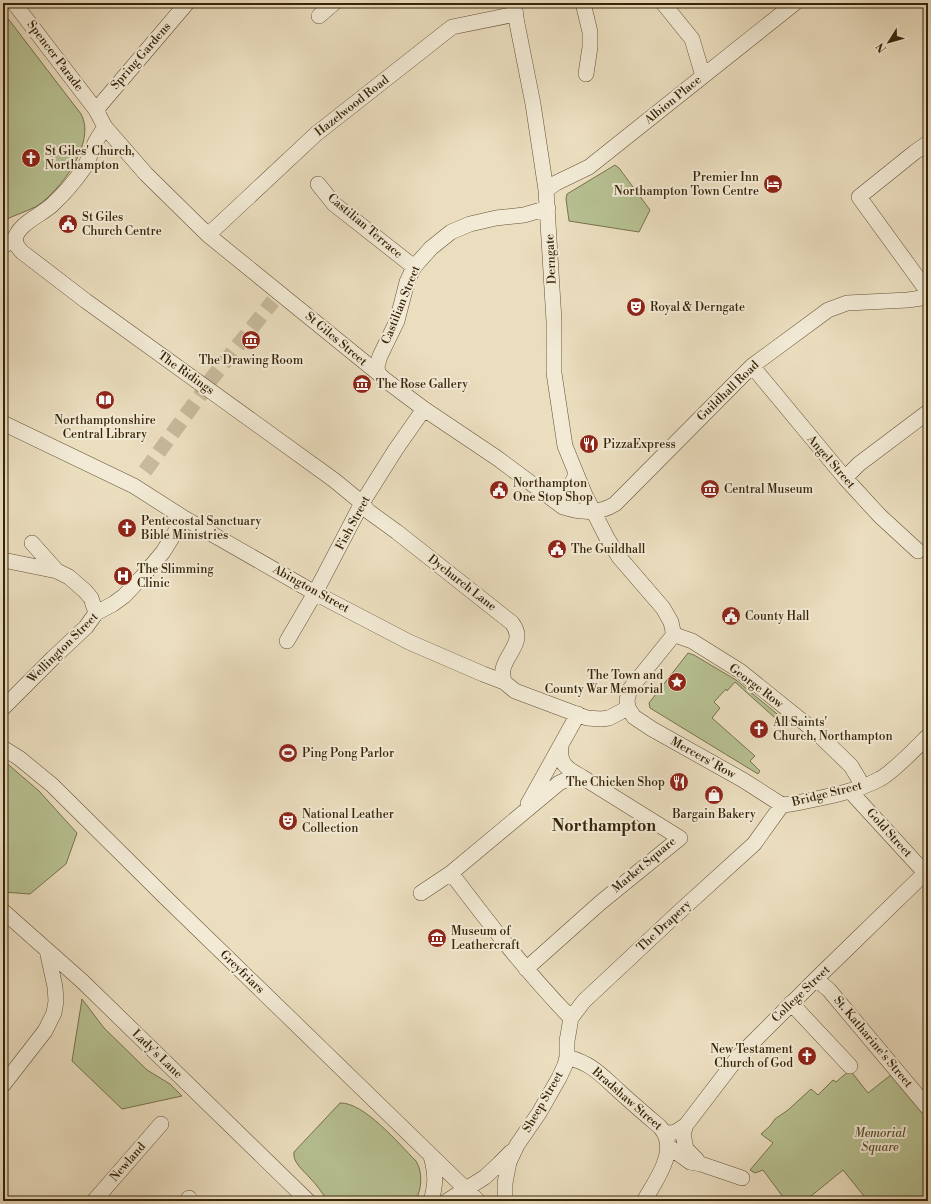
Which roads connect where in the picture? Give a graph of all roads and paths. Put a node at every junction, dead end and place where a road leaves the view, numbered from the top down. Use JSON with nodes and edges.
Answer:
{"nodes":[{"id":1,"x":14,"y":3,"type":"edge"},
{"id":2,"x":187,"y":3,"type":"edge"},
{"id":3,"x":334,"y":3,"type":"edge"},
{"id":4,"x":583,"y":3,"type":"edge"},
{"id":5,"x":663,"y":3,"type":"edge"},
{"id":6,"x":795,"y":3,"type":"edge"},
{"id":7,"x":514,"y":8,"type":"edge"},
{"id":8,"x":319,"y":16,"type":"dead end"},
{"id":9,"x":586,"y":74,"type":"dead end"},
{"id":10,"x":703,"y":76,"type":"junction"},
{"id":11,"x":96,"y":110,"type":"junction"},
{"id":12,"x":105,"y":127,"type":"junction"},
{"id":13,"x":928,"y":144,"type":"edge"},
{"id":14,"x":318,"y":184,"type":"dead end"},
{"id":15,"x":546,"y":190,"type":"junction"},
{"id":16,"x":548,"y":208,"type":"junction"},
{"id":17,"x":208,"y":235,"type":"junction"},
{"id":18,"x":9,"y":243,"type":"edge"},
{"id":19,"x":414,"y":267,"type":"junction"},
{"id":20,"x":928,"y":292,"type":"edge"},
{"id":21,"x":928,"y":297,"type":"edge"},
{"id":22,"x":752,"y":366,"type":"junction"},
{"id":23,"x":378,"y":373,"type":"junction"},
{"id":24,"x":424,"y":409,"type":"junction"},
{"id":25,"x":928,"y":412,"type":"edge"},
{"id":26,"x":3,"y":423,"type":"edge"},
{"id":27,"x":576,"y":474,"type":"junction"},
{"id":28,"x":845,"y":478,"type":"junction"},
{"id":29,"x":546,"y":493,"type":"junction"},
{"id":30,"x":362,"y":503,"type":"junction"},
{"id":31,"x":594,"y":512,"type":"junction"},
{"id":32,"x":184,"y":518,"type":"junction"},
{"id":33,"x":32,"y":543,"type":"dead end"},
{"id":34,"x":918,"y":551,"type":"dead end"},
{"id":35,"x":3,"y":560,"type":"edge"},
{"id":36,"x":57,"y":571,"type":"junction"},
{"id":37,"x":316,"y":593,"type":"junction"},
{"id":38,"x":96,"y":613,"type":"junction"},
{"id":39,"x":673,"y":636,"type":"junction"},
{"id":40,"x":287,"y":641,"type":"dead end"},
{"id":41,"x":504,"y":682,"type":"junction"},
{"id":42,"x":3,"y":708,"type":"edge"},
{"id":43,"x":628,"y":708,"type":"junction"},
{"id":44,"x":578,"y":714,"type":"junction"},
{"id":45,"x":928,"y":736,"type":"edge"},
{"id":46,"x":561,"y":745,"type":"junction"},
{"id":47,"x":3,"y":748,"type":"edge"},
{"id":48,"x":582,"y":777,"type":"junction"},
{"id":49,"x":856,"y":788,"type":"junction"},
{"id":50,"x":782,"y":805,"type":"junction"},
{"id":51,"x":524,"y":812,"type":"junction"},
{"id":52,"x":451,"y":873,"type":"junction"},
{"id":53,"x":927,"y":875,"type":"edge"},
{"id":54,"x":420,"y":893,"type":"dead end"},
{"id":55,"x":3,"y":910,"type":"edge"},
{"id":56,"x":48,"y":950,"type":"junction"},
{"id":57,"x":526,"y":969,"type":"junction"},
{"id":58,"x":816,"y":979,"type":"junction"},
{"id":59,"x":791,"y":1003,"type":"junction"},
{"id":60,"x":571,"y":1018,"type":"junction"},
{"id":61,"x":567,"y":1057,"type":"junction"},
{"id":62,"x":850,"y":1066,"type":"dead end"},
{"id":63,"x":3,"y":1085,"type":"edge"},
{"id":64,"x":928,"y":1108,"type":"edge"},
{"id":65,"x":161,"y":1124,"type":"dead end"},
{"id":66,"x":686,"y":1125,"type":"junction"},
{"id":67,"x":666,"y":1139,"type":"junction"},
{"id":68,"x":517,"y":1145,"type":"junction"},
{"id":69,"x":431,"y":1156,"type":"junction"},
{"id":70,"x":701,"y":1164,"type":"junction"},
{"id":71,"x":742,"y":1178,"type":"dead end"},
{"id":72,"x":466,"y":1189,"type":"junction"},
{"id":73,"x":97,"y":1200,"type":"edge"},
{"id":74,"x":308,"y":1201,"type":"edge"},
{"id":75,"x":431,"y":1201,"type":"edge"},
{"id":76,"x":447,"y":1201,"type":"edge"},
{"id":77,"x":478,"y":1201,"type":"edge"},
{"id":78,"x":505,"y":1201,"type":"edge"},
{"id":79,"x":644,"y":1201,"type":"edge"}],
"edges":[{"from":1,"to":11,"type":"street","name":"Spencer Parade"},
{"from":2,"to":11,"type":"street","name":"Spring Gardens"},
{"from":3,"to":8,"type":"street"},
{"from":4,"to":9,"type":"street"},
{"from":5,"to":10,"type":"street"},
{"from":6,"to":10,"type":"street","name":"Albion Place"},
{"from":7,"to":15,"type":"street","name":"Derngate"},
{"from":7,"to":17,"type":"street","name":"Hazelwood Road"},
{"from":10,"to":15,"type":"street","name":"Albion Place"},
{"from":11,"to":12,"type":"street","name":"Spencer Parade"},
{"from":12,"to":17,"type":"street","name":"St Giles Street"},
{"from":12,"to":18,"type":"street"},
{"from":13,"to":20,"type":"street"},
{"from":14,"to":19,"type":"street","name":"Castilian Terrace"},
{"from":15,"to":16,"type":"street","name":"Derngate"},
{"from":16,"to":19,"type":"street","name":"Castilian Street"},
{"from":16,"to":27,"type":"street","name":"Derngate"},
{"from":17,"to":23,"type":"street","name":"St Giles Street"},
{"from":18,"to":30,"type":"street","name":"The Ridings"},
{"from":19,"to":23,"type":"street","name":"Castilian Street"},
{"from":21,"to":22,"type":"street","name":"Guildhall Road"},
{"from":22,"to":28,"type":"street","name":"Angel Street"},
{"from":22,"to":31,"type":"street","name":"Guildhall Road"},
{"from":23,"to":24,"type":"street","name":"St Giles Street"},
{"from":24,"to":29,"type":"street","name":"St Giles Street"},
{"from":24,"to":30,"type":"street","name":"Fish Street"},
{"from":25,"to":28,"type":"street"},
{"from":26,"to":32,"type":"street","name":"Abington Street"},
{"from":27,"to":29,"type":"street"},
{"from":27,"to":31,"type":"street","name":"Derngate"},
{"from":28,"to":34,"type":"street","name":"Angel Street"},
{"from":29,"to":31,"type":"street","name":"St Giles Street"},
{"from":30,"to":37,"type":"street","name":"Fish Street"},
{"from":30,"to":41,"type":"street","name":"Dychurch Lane"},
{"from":31,"to":39,"type":"street","name":"Derngate"},
{"from":32,"to":37,"type":"street","name":"Abington Street"},
{"from":32,"to":38,"type":"street","name":"Wellington Street"},
{"from":33,"to":36,"type":"street"},
{"from":35,"to":36,"type":"street"},
{"from":36,"to":38,"type":"street"},
{"from":37,"to":40,"type":"street","name":"Fish Street"},
{"from":37,"to":41,"type":"street","name":"Abington Street"},
{"from":38,"to":42,"type":"street","name":"Wellington Street"},
{"from":39,"to":43,"type":"street"},
{"from":39,"to":49,"type":"street","name":"George Row"},
{"from":41,"to":44,"type":"street","name":"Abington Street"},
{"from":43,"to":44,"type":"street","name":"Abington Street"},
{"from":43,"to":50,"type":"street","name":"Mercers' Row"},
{"from":44,"to":46,"type":"street"},
{"from":45,"to":49,"type":"street","name":"Bridge Street"},
{"from":46,"to":48,"type":"street","name":"Market Square"},
{"from":46,"to":51,"type":"street"},
{"from":47,"to":69,"type":"street","name":"Greyfriars"},
{"from":48,"to":51,"type":"street"},
{"from":48,"to":57,"type":"street","name":"Market Square"},
{"from":49,"to":50,"type":"street","name":"Bridge Street"},
{"from":49,"to":53,"type":"street","name":"Gold Street"},
{"from":50,"to":60,"type":"street","name":"The Drapery"},
{"from":51,"to":52,"type":"street"},
{"from":52,"to":54,"type":"street"},
{"from":52,"to":57,"type":"street"},
{"from":53,"to":58,"type":"street","name":"College Street"},
{"from":55,"to":56,"type":"street","name":"Lady's Lane"},
{"from":56,"to":63,"type":"street"},
{"from":56,"to":74,"type":"street","name":"Lady's Lane"},
{"from":57,"to":60,"type":"street"},
{"from":58,"to":59,"type":"street","name":"College Street"},
{"from":58,"to":64,"type":"street","name":"St. Katharine's Street"},
{"from":59,"to":62,"type":"street"},
{"from":59,"to":66,"type":"street","name":"College Street"},
{"from":60,"to":61,"type":"street","name":"The Drapery"},
{"from":61,"to":67,"type":"street","name":"Bradshaw Street"},
{"from":61,"to":68,"type":"street","name":"Sheep Street"},
{"from":65,"to":73,"type":"street","name":"Newland"},
{"from":66,"to":67,"type":"street","name":"College Street"},
{"from":66,"to":70,"type":"street"},
{"from":67,"to":70,"type":"street","name":"Bradshaw Street"},
{"from":67,"to":79,"type":"street"},
{"from":68,"to":72,"type":"street","name":"Sheep Street"},
{"from":68,"to":78,"type":"street","name":"Sheep Street"},
{"from":69,"to":72,"type":"street","name":"Greyfriars"},
{"from":69,"to":75,"type":"street"},
{"from":70,"to":71,"type":"street","name":"Bradshaw Street"},
{"from":72,"to":76,"type":"street"},
{"from":72,"to":77,"type":"street","name":"Greyfriars"}]}
